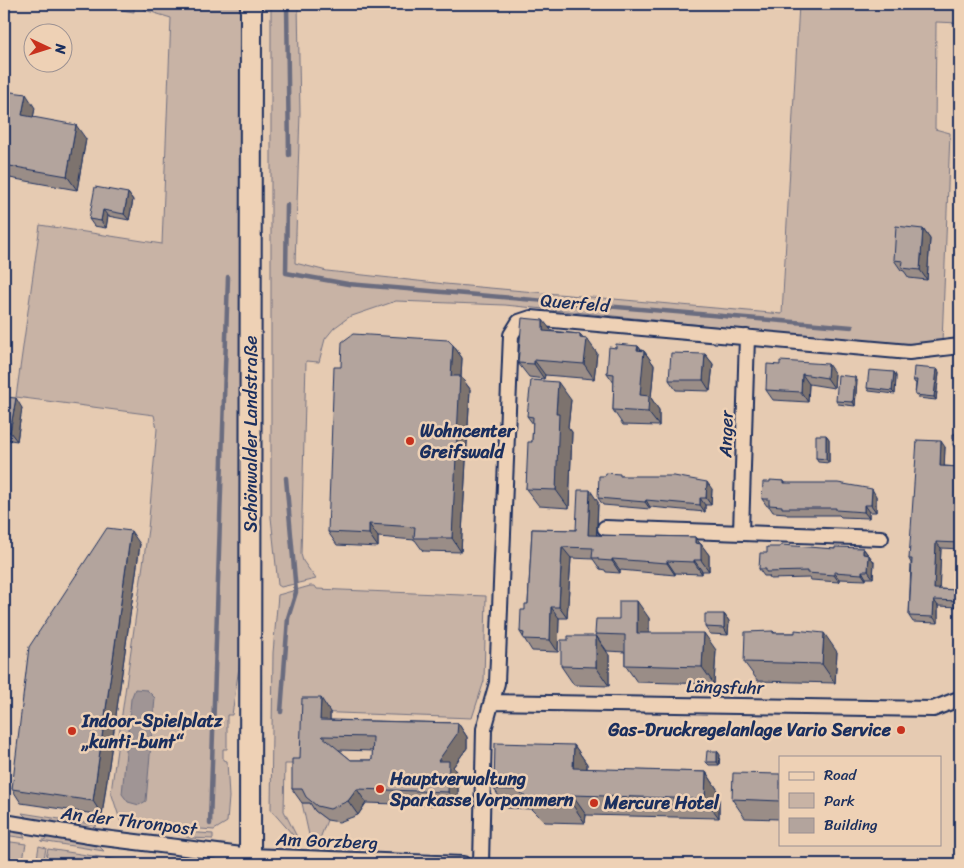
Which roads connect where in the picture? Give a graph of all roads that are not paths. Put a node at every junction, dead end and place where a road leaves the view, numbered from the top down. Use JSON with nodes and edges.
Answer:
{"nodes":[{"id":1,"x":251,"y":4,"type":"edge"},
{"id":2,"x":747,"y":338,"type":"junction"},
{"id":3,"x":960,"y":346,"type":"edge"},
{"id":4,"x":605,"y":528,"type":"dead end"},
{"id":5,"x":741,"y":532,"type":"junction"},
{"id":6,"x":881,"y":538,"type":"dead end"},
{"id":7,"x":956,"y":700,"type":"dead end"},
{"id":8,"x":492,"y":702,"type":"junction"},
{"id":9,"x":4,"y":822,"type":"edge"},
{"id":10,"x":250,"y":860,"type":"edge"},
{"id":11,"x":463,"y":864,"type":"edge"},
{"id":12,"x":481,"y":864,"type":"edge"}],
"edges":[{"from":1,"to":10,"type":"main road","name":"Schönwalder Landstraße"},
{"from":2,"to":3,"type":"street","name":"Querfeld"},
{"from":2,"to":5,"type":"street","name":"Anger"},
{"from":2,"to":8,"type":"street","name":"Querfeld"},
{"from":4,"to":5,"type":"street"},
{"from":5,"to":6,"type":"street"},
{"from":7,"to":8,"type":"street","name":"Längsfuhr"},
{"from":8,"to":12,"type":"street","name":"Querfeld"},
{"from":9,"to":10,"type":"street","name":"An der Thronpost"},
{"from":10,"to":11,"type":"street","name":"Am Gorzberg"}]}
